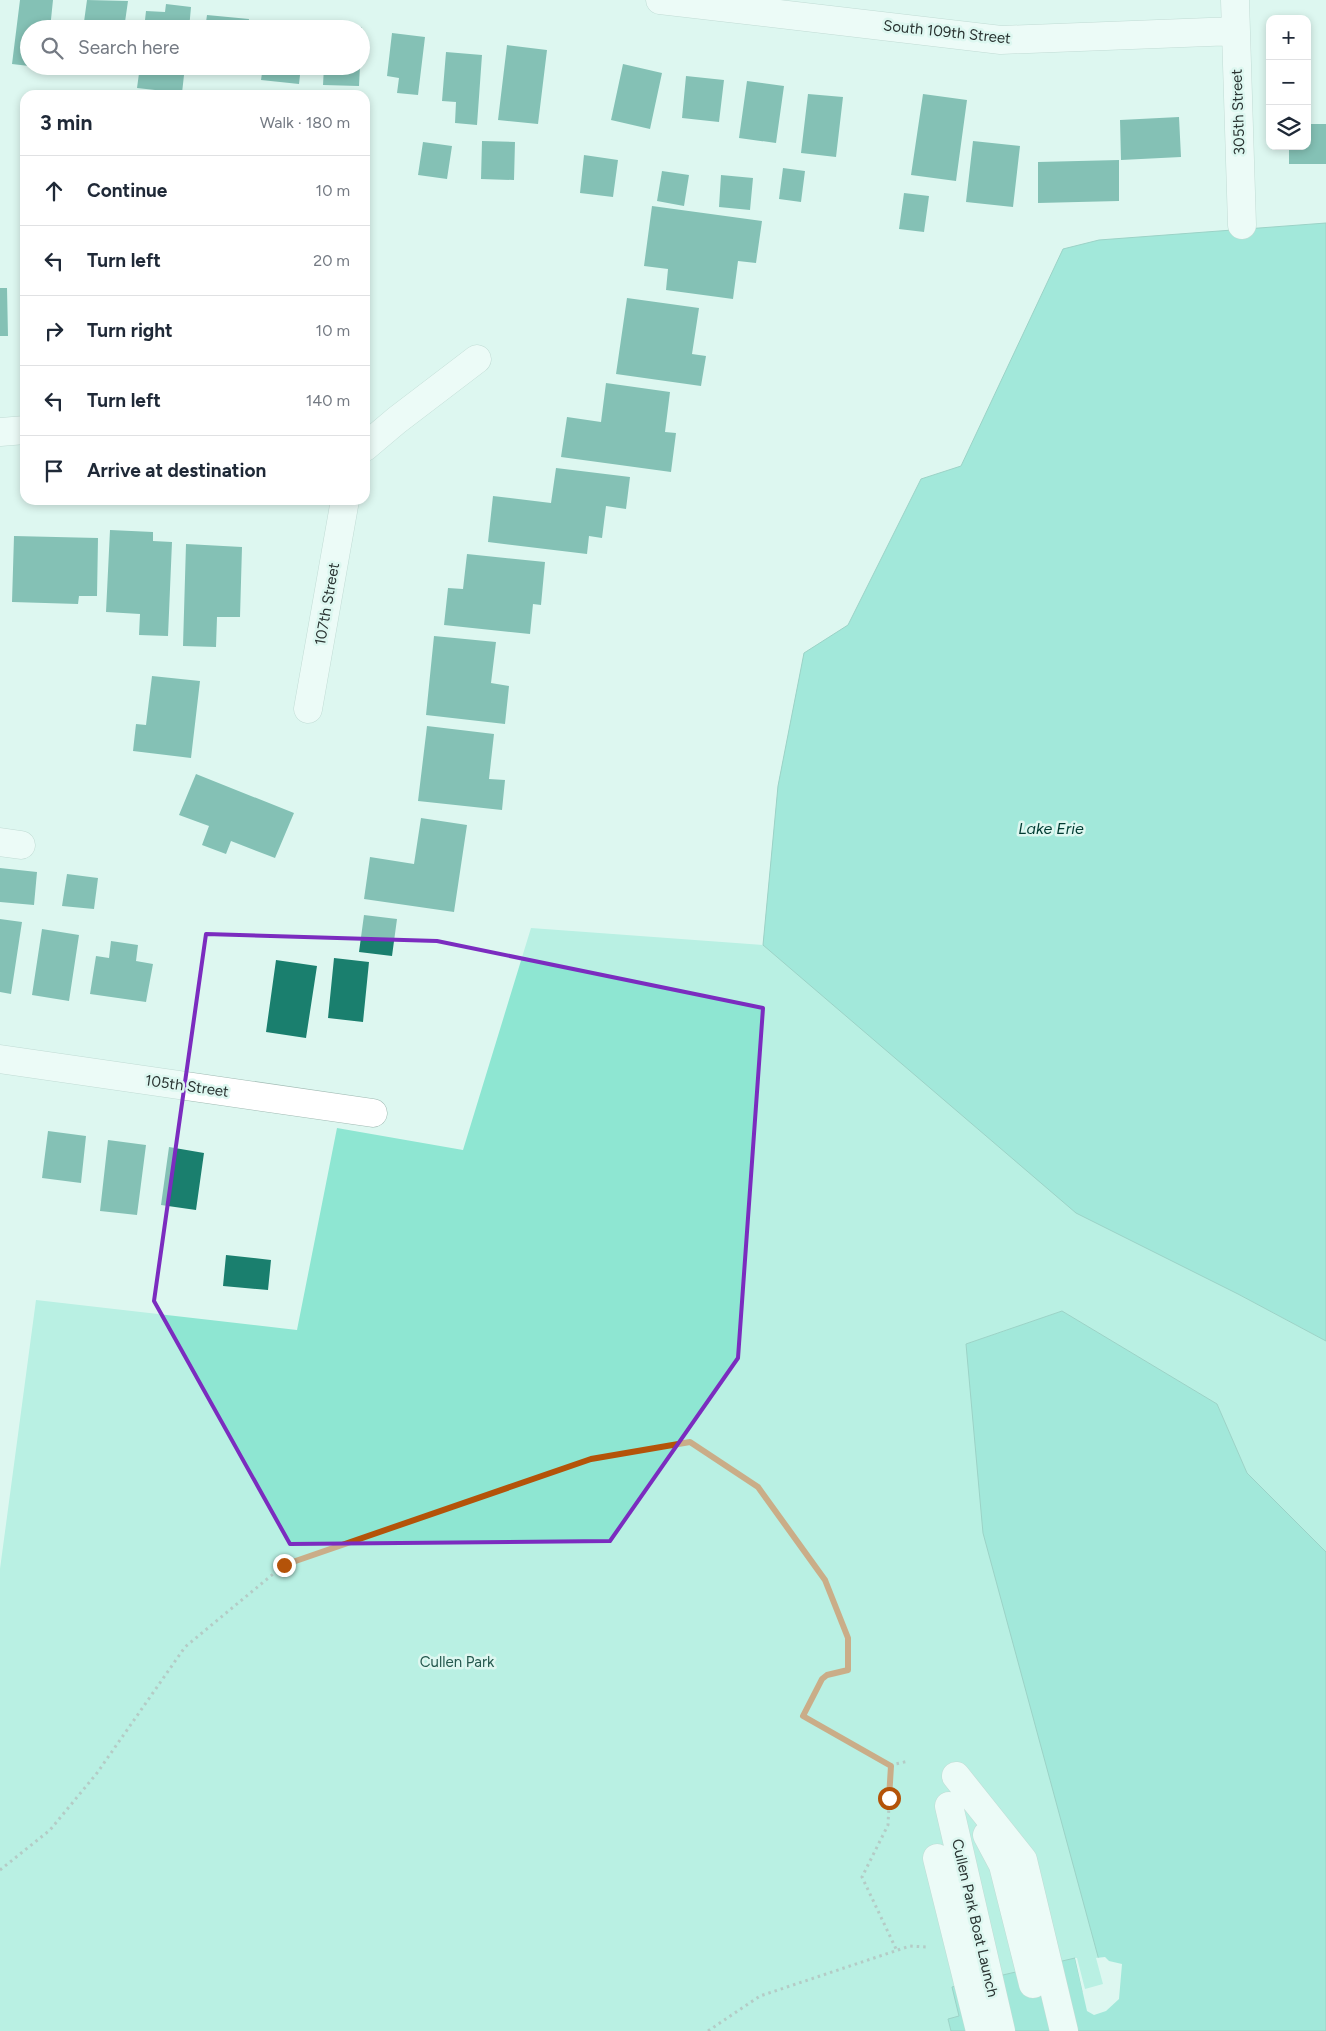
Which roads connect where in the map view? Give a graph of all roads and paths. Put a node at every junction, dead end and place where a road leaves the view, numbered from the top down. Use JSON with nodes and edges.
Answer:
{"nodes":[{"id":1,"x":660,"y":0,"type":"edge"},
{"id":2,"x":1235,"y":0,"type":"edge"},
{"id":3,"x":1235,"y":31,"type":"junction"},
{"id":4,"x":1242,"y":225,"type":"dead end"},
{"id":5,"x":476,"y":359,"type":"dead end"},
{"id":6,"x":20,"y":430,"type":"edge"},
{"id":7,"x":0,"y":432,"type":"edge"},
{"id":8,"x":370,"y":443,"type":"edge"},
{"id":9,"x":344,"y":505,"type":"edge"},
{"id":10,"x":308,"y":709,"type":"dead end"},
{"id":11,"x":0,"y":1059,"type":"edge"},
{"id":12,"x":373,"y":1113,"type":"dead end"},
{"id":13,"x":909,"y":1761,"type":"dead end"},
{"id":14,"x":891,"y":1766,"type":"junction"},
{"id":15,"x":949,"y":1806,"type":"dead end"},
{"id":16,"x":937,"y":1858,"type":"dead end"},
{"id":17,"x":0,"y":1870,"type":"edge"},
{"id":18,"x":929,"y":1948,"type":"dead end"},
{"id":19,"x":897,"y":1951,"type":"junction"},
{"id":20,"x":708,"y":2031,"type":"edge"},
{"id":21,"x":980,"y":2031,"type":"edge"},
{"id":22,"x":1001,"y":2031,"type":"edge"},
{"id":23,"x":1045,"y":2031,"type":"edge"},
{"id":24,"x":1064,"y":2031,"type":"edge"}],
"edges":[{"from":1,"to":3,"type":"street","name":"South 109th Street"},
{"from":2,"to":3,"type":"street","name":"305th Street"},
{"from":3,"to":4,"type":"street","name":"305th Street"},
{"from":5,"to":8,"type":"street"},
{"from":6,"to":7,"type":"street"},
{"from":9,"to":10,"type":"street","name":"107th Street"},
{"from":11,"to":12,"type":"street","name":"105th Street"},
{"from":13,"to":14,"type":"path"},
{"from":14,"to":17,"type":"path"},
{"from":14,"to":19,"type":"path"},
{"from":15,"to":22,"type":"street","name":"Cullen Park Boat Launch"},
{"from":16,"to":21,"type":"street","name":"Cullen Park Boat Launch"},
{"from":18,"to":19,"type":"path"},
{"from":19,"to":20,"type":"path"},
{"from":23,"to":24,"type":"street","name":"Cullen Park Boat Launch"}]}
